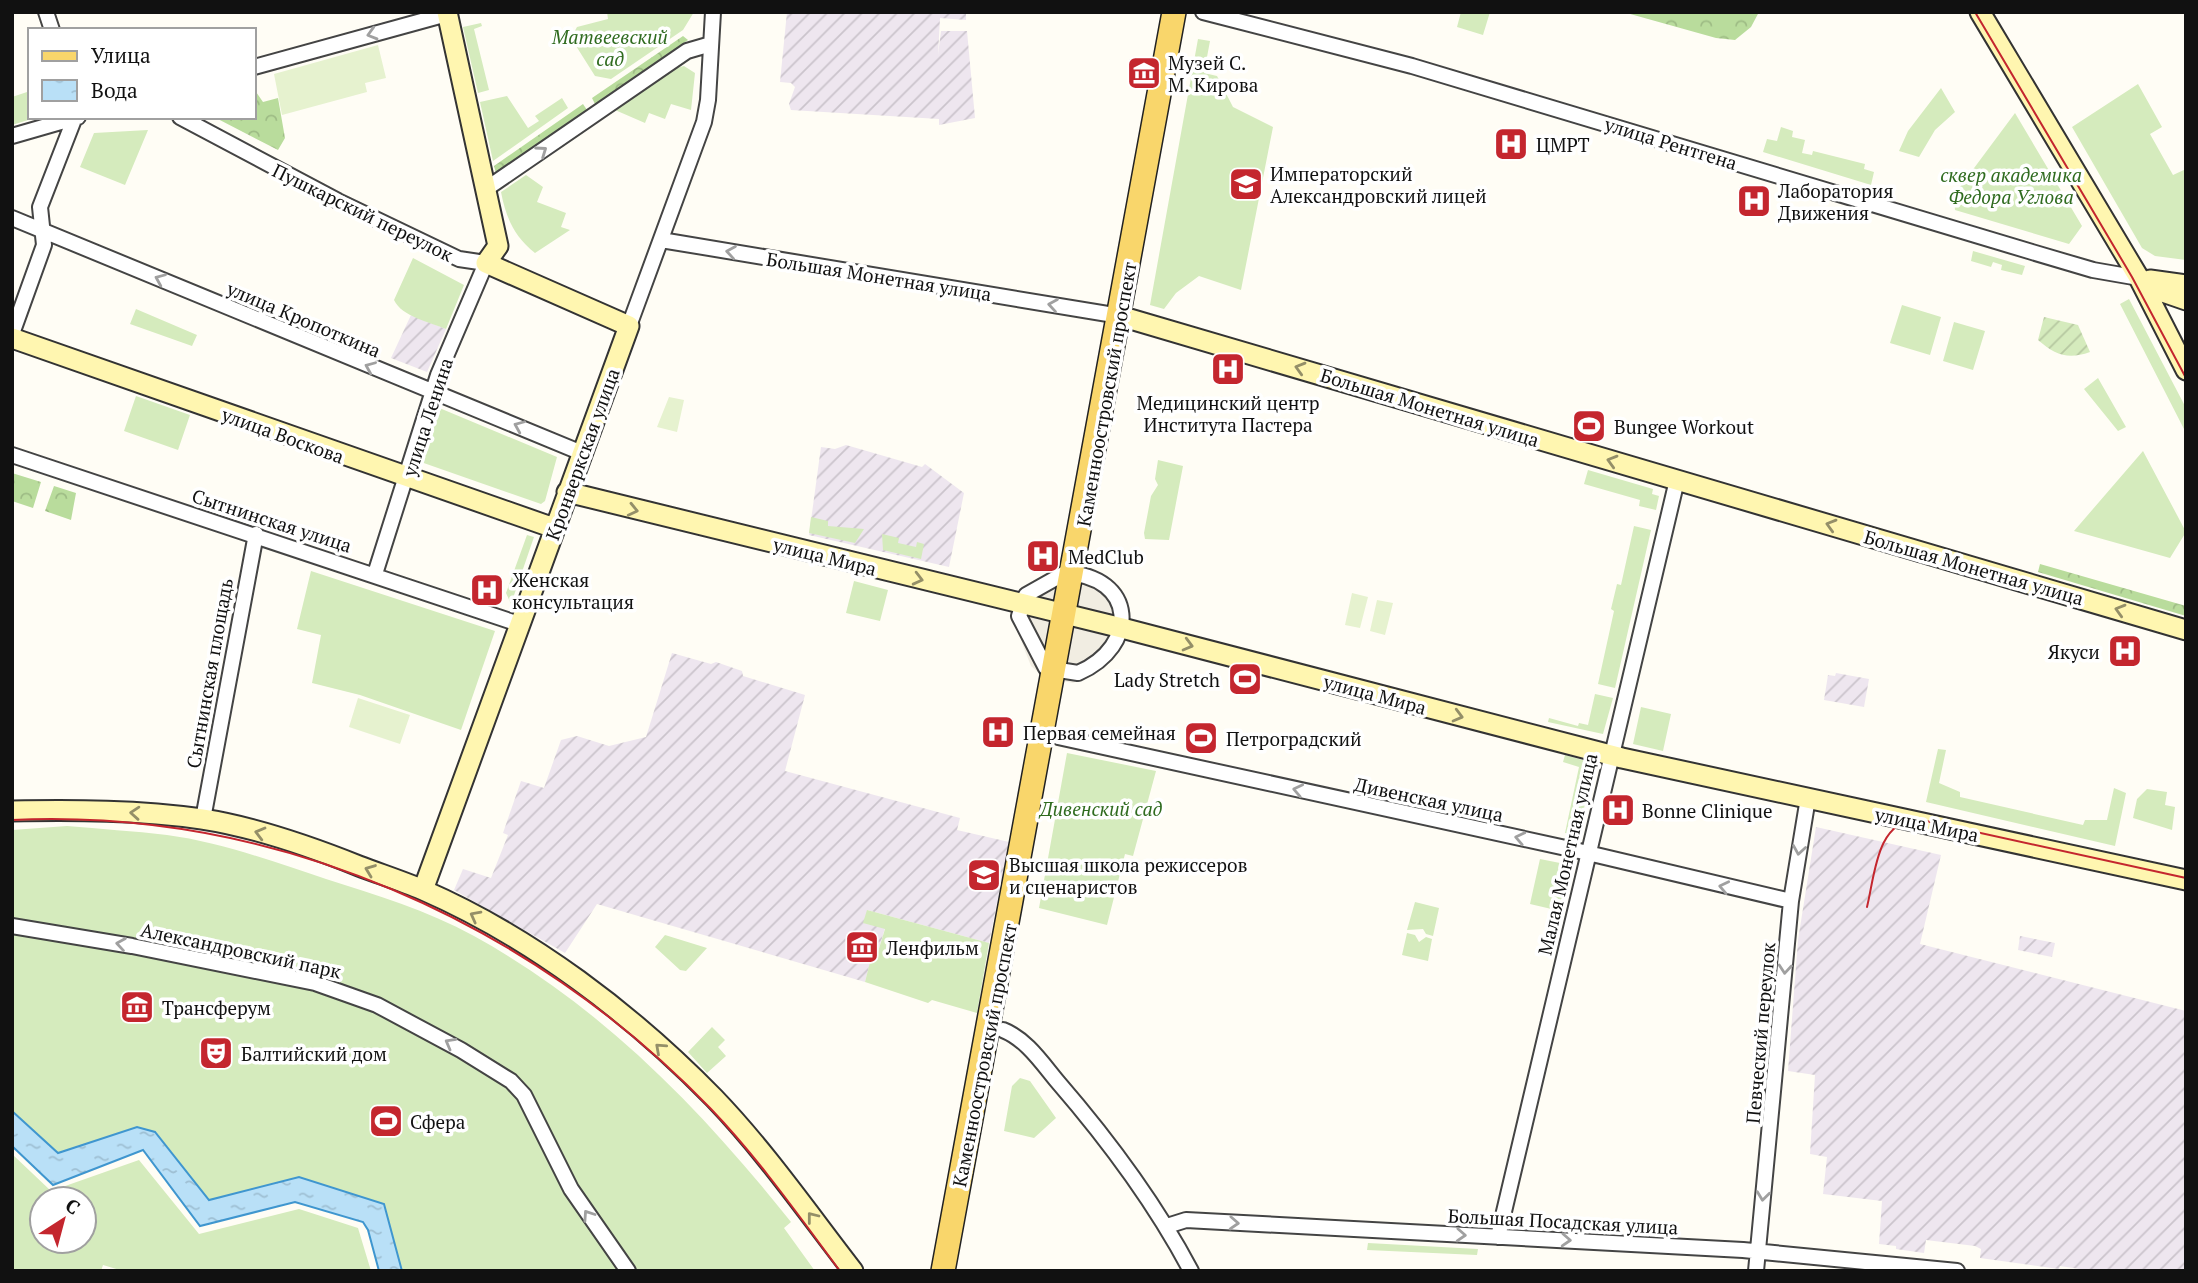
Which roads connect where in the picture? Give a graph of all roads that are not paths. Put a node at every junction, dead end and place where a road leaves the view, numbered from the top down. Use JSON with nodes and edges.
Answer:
{"nodes":[{"id":1,"x":713,"y":12,"type":"edge"},
{"id":2,"x":1174,"y":12,"type":"edge"},
{"id":3,"x":1189,"y":12,"type":"edge"},
{"id":4,"x":1203,"y":12,"type":"edge"},
{"id":5,"x":1980,"y":12,"type":"edge"},
{"id":6,"x":442,"y":14,"type":"edge"},
{"id":7,"x":711,"y":44,"type":"junction"},
{"id":8,"x":256,"y":66,"type":"edge"},
{"id":9,"x":69,"y":119,"type":"edge"},
{"id":10,"x":75,"y":119,"type":"edge"},
{"id":11,"x":184,"y":119,"type":"edge"},
{"id":12,"x":12,"y":136,"type":"edge"},
{"id":13,"x":486,"y":189,"type":"junction"},
{"id":14,"x":12,"y":218,"type":"edge"},
{"id":15,"x":42,"y":229,"type":"junction"},
{"id":16,"x":662,"y":240,"type":"junction"},
{"id":17,"x":486,"y":263,"type":"junction"},
{"id":18,"x":2138,"y":278,"type":"junction"},
{"id":19,"x":2186,"y":285,"type":"edge"},
{"id":20,"x":2186,"y":300,"type":"edge"},
{"id":21,"x":1127,"y":317,"type":"junction"},
{"id":22,"x":629,"y":326,"type":"junction"},
{"id":23,"x":12,"y":336,"type":"edge"},
{"id":24,"x":2186,"y":370,"type":"edge"},
{"id":25,"x":434,"y":390,"type":"junction"},
{"id":26,"x":582,"y":453,"type":"junction"},
{"id":27,"x":12,"y":455,"type":"edge"},
{"id":28,"x":407,"y":479,"type":"junction"},
{"id":29,"x":1677,"y":480,"type":"junction"},
{"id":30,"x":567,"y":492,"type":"junction"},
{"id":31,"x":554,"y":528,"type":"junction"},
{"id":32,"x":256,"y":534,"type":"junction"},
{"id":33,"x":375,"y":574,"type":"junction"},
{"id":34,"x":1080,"y":574,"type":"junction"},
{"id":35,"x":1021,"y":604,"type":"junction"},
{"id":36,"x":1072,"y":616,"type":"junction"},
{"id":37,"x":519,"y":624,"type":"junction"},
{"id":38,"x":1122,"y":628,"type":"junction"},
{"id":39,"x":2186,"y":630,"type":"edge"},
{"id":40,"x":1062,"y":672,"type":"junction"},
{"id":41,"x":1058,"y":737,"type":"junction"},
{"id":42,"x":1610,"y":754,"type":"junction"},
{"id":43,"x":1808,"y":798,"type":"junction"},
{"id":44,"x":12,"y":811,"type":"edge"},
{"id":45,"x":203,"y":819,"type":"junction"},
{"id":46,"x":1587,"y":854,"type":"junction"},
{"id":47,"x":2186,"y":880,"type":"edge"},
{"id":48,"x":423,"y":890,"type":"junction"},
{"id":49,"x":1791,"y":901,"type":"junction"},
{"id":50,"x":12,"y":926,"type":"edge"},
{"id":51,"x":1003,"y":1030,"type":"junction"},
{"id":52,"x":1167,"y":1226,"type":"junction"},
{"id":53,"x":1498,"y":1237,"type":"junction"},
{"id":54,"x":1758,"y":1251,"type":"junction"},
{"id":55,"x":628,"y":1271,"type":"edge"},
{"id":56,"x":853,"y":1271,"type":"edge"},
{"id":57,"x":943,"y":1271,"type":"edge"},
{"id":58,"x":959,"y":1271,"type":"edge"},
{"id":59,"x":1191,"y":1271,"type":"edge"},
{"id":60,"x":1756,"y":1271,"type":"edge"},
{"id":61,"x":1957,"y":1271,"type":"edge"}],
"edges":[{"from":1,"to":7,"type":"street","name":"Кронверкская улица"},
{"from":2,"to":21,"type":"main road","name":"Каменноостровский проспект"},
{"from":3,"to":21,"type":"main road","name":"Каменноостровский проспект"},
{"from":4,"to":18,"type":"street","name":"улица Рентгена"},
{"from":5,"to":18,"type":"street"},
{"from":6,"to":8,"type":"street","one_way":true},
{"from":6,"to":13,"type":"street","name":"улица Ленина"},
{"from":6,"to":17,"type":"street","name":"улица Ленина"},
{"from":13,"to":7,"type":"street","one_way":true},
{"from":7,"to":16,"type":"street","name":"Кронверкская улица"},
{"from":9,"to":12,"type":"street"},
{"from":10,"to":15,"type":"street"},
{"from":11,"to":17,"type":"street","name":"Пушкарский переулок"},
{"from":13,"to":17,"type":"street","name":"улица Ленина"},
{"from":14,"to":15,"type":"street","name":"улица Кропоткина"},
{"from":15,"to":23,"type":"street"},
{"from":25,"to":15,"type":"street","name":"улица Кропоткина","one_way":true},
{"from":21,"to":16,"type":"street","name":"Большая Монетная улица","one_way":true},
{"from":16,"to":22,"type":"street","name":"Кронверкская улица"},
{"from":17,"to":22,"type":"street","name":"Пушкарский переулок"},
{"from":17,"to":25,"type":"street","name":"улица Ленина"},
{"from":18,"to":19,"type":"street","name":"улица Рентгена"},
{"from":18,"to":20,"type":"street","name":"улица Рентгена"},
{"from":18,"to":24,"type":"street"},
{"from":29,"to":21,"type":"street","name":"Большая Монетная улица","one_way":true},
{"from":21,"to":34,"type":"main road","name":"Каменноостровский проспект"},
{"from":22,"to":26,"type":"street","name":"Кронверкская улица"},
{"from":23,"to":28,"type":"street","name":"улица Воскова"},
{"from":26,"to":25,"type":"street","name":"улица Кропоткина","one_way":true},
{"from":25,"to":28,"type":"street","name":"улица Ленина"},
{"from":26,"to":30,"type":"street","name":"Кронверкская улица"},
{"from":27,"to":32,"type":"street","name":"Сытнинская улица"},
{"from":28,"to":31,"type":"street","name":"улица Воскова"},
{"from":28,"to":33,"type":"street","name":"улица Ленина"},
{"from":39,"to":29,"type":"street","name":"Большая Монетная улица","one_way":true},
{"from":29,"to":42,"type":"street","name":"Малая Монетная улица"},
{"from":30,"to":31,"type":"street","name":"Кронверкская улица"},
{"from":30,"to":35,"type":"street","name":"улица Мира","one_way":true},
{"from":31,"to":37,"type":"street","name":"Кронверкская улица"},
{"from":32,"to":33,"type":"street","name":"Сытнинская улица"},
{"from":32,"to":45,"type":"street","name":"Сытнинская площадь"},
{"from":33,"to":37,"type":"street","name":"Сытнинская улица"},
{"from":34,"to":35,"type":"street"},
{"from":34,"to":36,"type":"main road","name":"Каменноостровский проспект"},
{"from":34,"to":38,"type":"street"},
{"from":35,"to":36,"type":"street","name":"улица Мира"},
{"from":35,"to":40,"type":"street"},
{"from":36,"to":38,"type":"street","name":"улица Мира"},
{"from":36,"to":40,"type":"main road","name":"Каменноостровский проспект"},
{"from":37,"to":48,"type":"street","name":"Кронверкская улица"},
{"from":38,"to":40,"type":"street"},
{"from":38,"to":42,"type":"street","name":"улица Мира","one_way":true},
{"from":40,"to":41,"type":"main road","name":"Каменноостровский проспект"},
{"from":40,"to":57,"type":"main road","name":"Каменноостровский проспект"},
{"from":46,"to":41,"type":"street","name":"Дивенская улица","one_way":true},
{"from":41,"to":51,"type":"main road","name":"Каменноостровский проспект"},
{"from":42,"to":43,"type":"street","name":"улица Мира"},
{"from":42,"to":46,"type":"street","name":"Малая Монетная улица"},
{"from":43,"to":47,"type":"street","name":"улица Мира"},
{"from":43,"to":49,"type":"street","name":"Певческий переулок","one_way":true},
{"from":45,"to":44,"type":"street","one_way":true},
{"from":48,"to":45,"type":"street","one_way":true},
{"from":49,"to":46,"type":"street","name":"Дивенская улица","one_way":true},
{"from":46,"to":53,"type":"street","name":"Малая Монетная улица"},
{"from":56,"to":48,"type":"street","one_way":true},
{"from":49,"to":54,"type":"street","name":"Певческий переулок","one_way":true},
{"from":55,"to":50,"type":"street","name":"Александровский парк","one_way":true},
{"from":51,"to":52,"type":"street"},
{"from":51,"to":58,"type":"main road","name":"Каменноостровский проспект"},
{"from":52,"to":53,"type":"street","name":"Большая Посадская улица","one_way":true},
{"from":52,"to":59,"type":"street"},
{"from":53,"to":54,"type":"street","name":"Большая Посадская улица","one_way":true},
{"from":54,"to":60,"type":"street","name":"Певческий переулок"},
{"from":54,"to":61,"type":"street","name":"Большая Посадская улица"}]}
